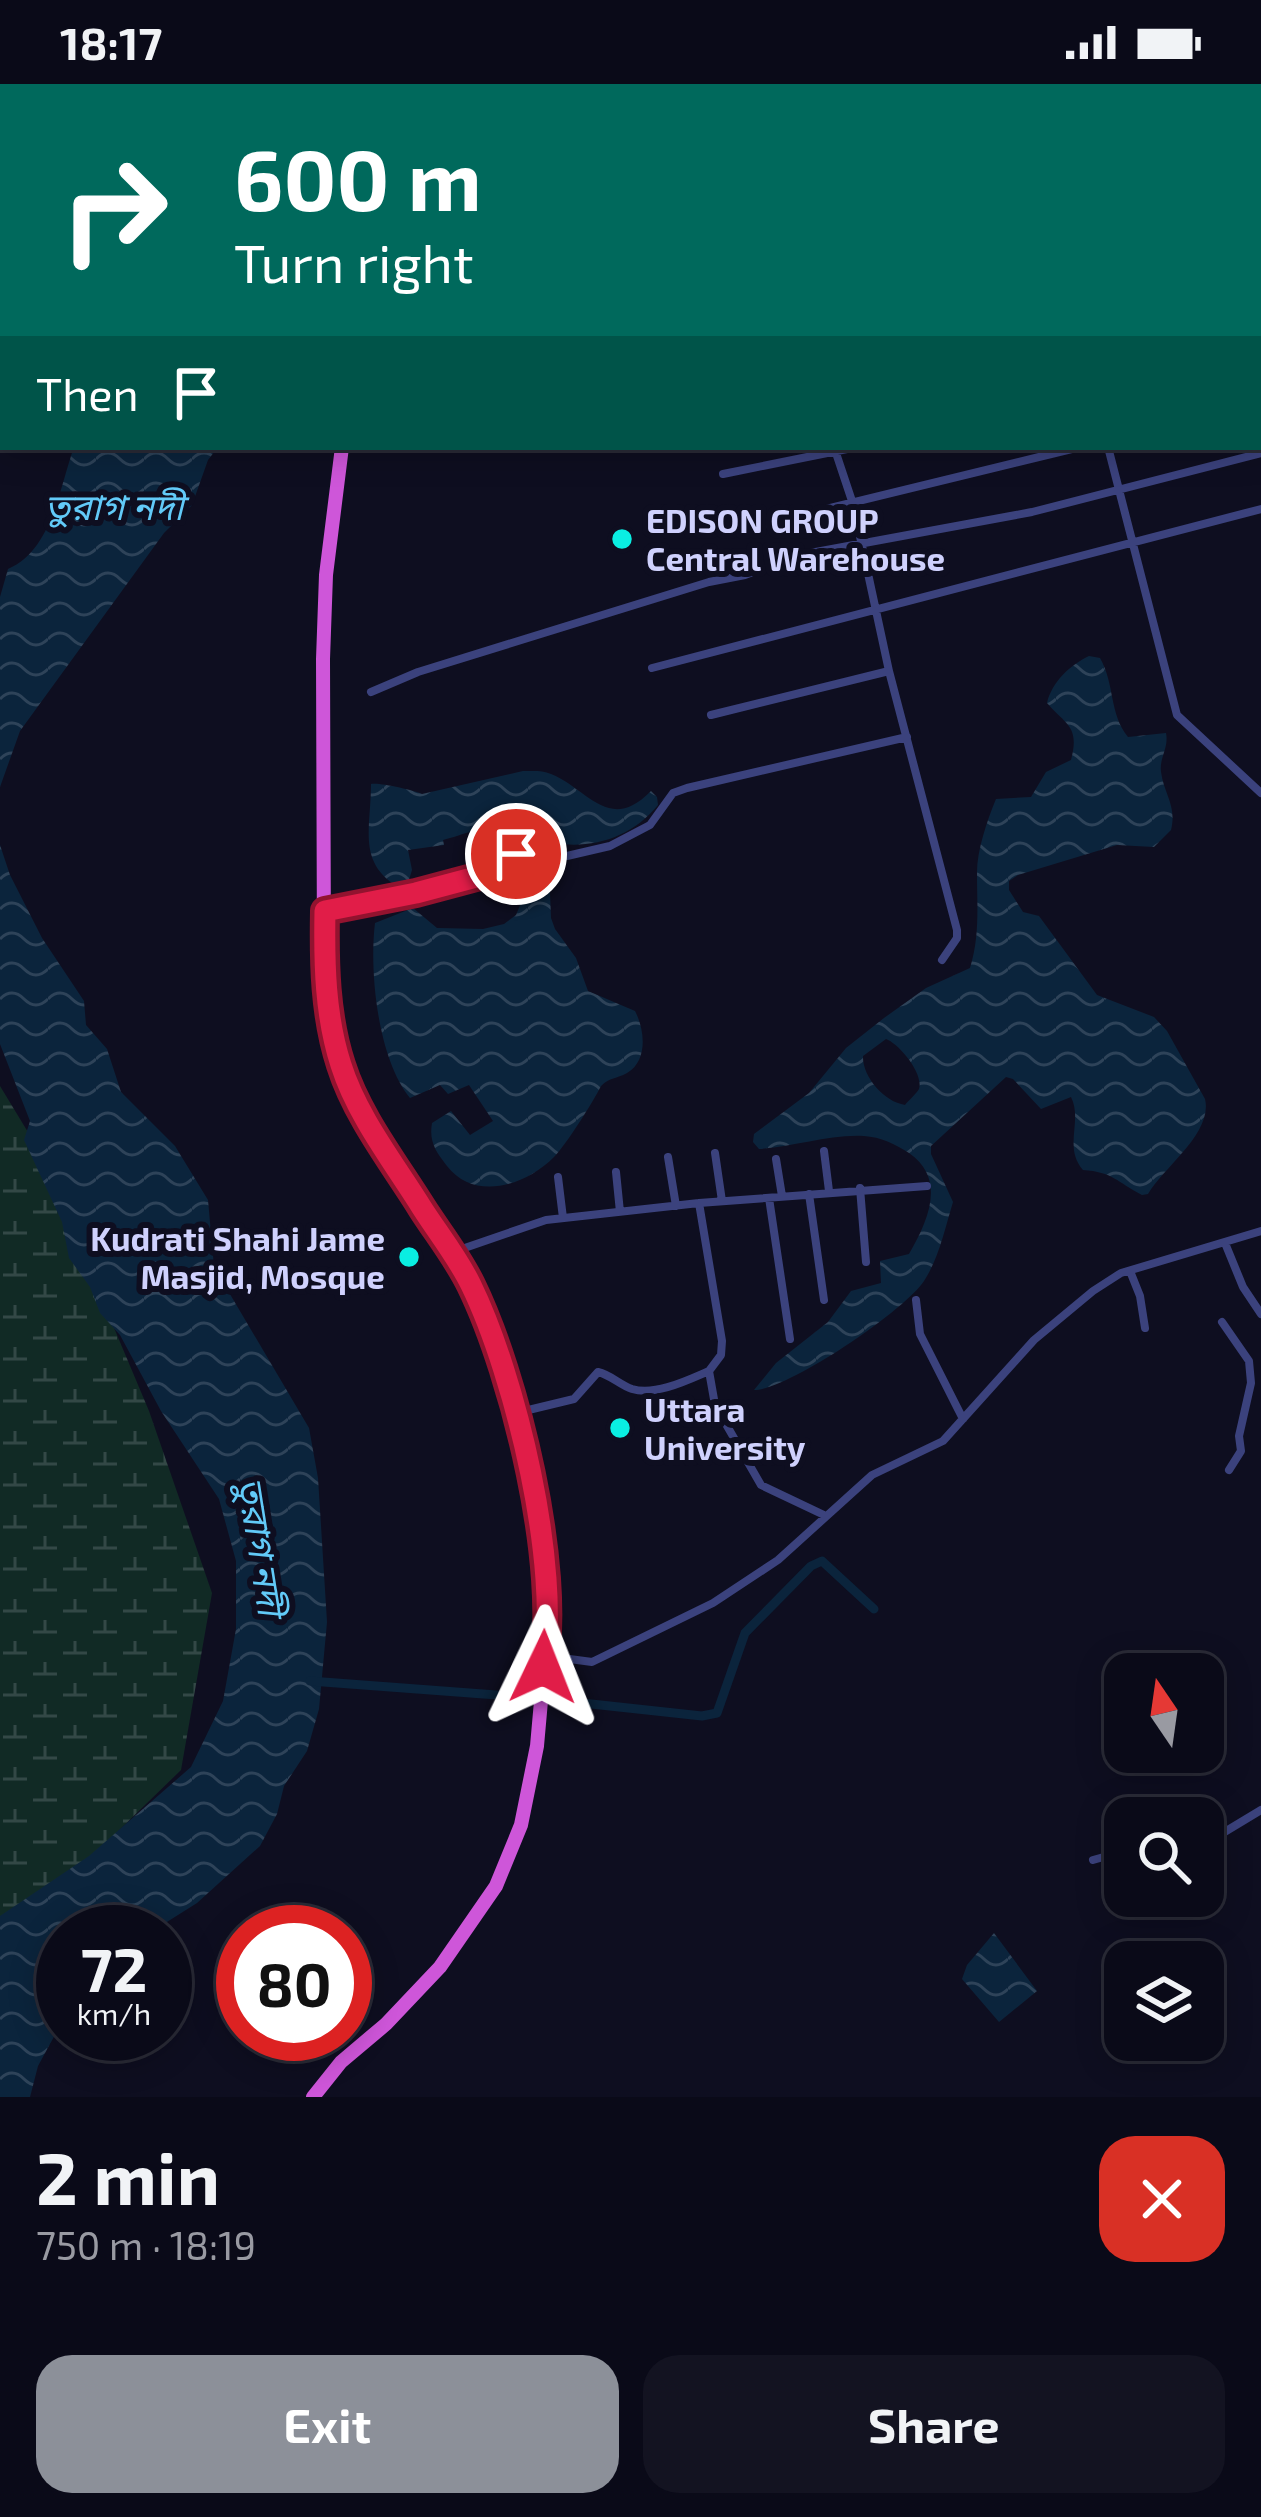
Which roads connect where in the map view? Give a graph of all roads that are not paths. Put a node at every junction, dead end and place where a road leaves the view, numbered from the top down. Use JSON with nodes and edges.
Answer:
{"nodes":[{"id":1,"x":342,"y":450,"type":"edge"},
{"id":2,"x":835,"y":450,"type":"edge"},
{"id":3,"x":1067,"y":450,"type":"edge"},
{"id":4,"x":1109,"y":450,"type":"edge"},
{"id":5,"x":1261,"y":453,"type":"edge"},
{"id":6,"x":723,"y":474,"type":"dead end"},
{"id":7,"x":1118,"y":488,"type":"junction"},
{"id":8,"x":853,"y":504,"type":"junction"},
{"id":9,"x":1261,"y":509,"type":"edge"},
{"id":10,"x":752,"y":527,"type":"dead end"},
{"id":11,"x":859,"y":542,"type":"junction"},
{"id":12,"x":1131,"y":542,"type":"junction"},
{"id":13,"x":876,"y":610,"type":"junction"},
{"id":14,"x":652,"y":668,"type":"dead end"},
{"id":15,"x":889,"y":671,"type":"junction"},
{"id":16,"x":370,"y":692,"type":"dead end"},
{"id":17,"x":711,"y":715,"type":"dead end"},
{"id":18,"x":907,"y":736,"type":"junction"},
{"id":19,"x":1261,"y":793,"type":"edge"},
{"id":20,"x":325,"y":911,"type":"junction"},
{"id":21,"x":942,"y":960,"type":"dead end"},
{"id":22,"x":824,"y":1151,"type":"dead end"},
{"id":23,"x":715,"y":1153,"type":"dead end"},
{"id":24,"x":668,"y":1157,"type":"dead end"},
{"id":25,"x":776,"y":1159,"type":"dead end"},
{"id":26,"x":616,"y":1172,"type":"dead end"},
{"id":27,"x":558,"y":1178,"type":"dead end"},
{"id":28,"x":927,"y":1186,"type":"dead end"},
{"id":29,"x":860,"y":1188,"type":"junction"},
{"id":30,"x":829,"y":1192,"type":"junction"},
{"id":31,"x":809,"y":1194,"type":"junction"},
{"id":32,"x":782,"y":1196,"type":"junction"},
{"id":33,"x":769,"y":1198,"type":"junction"},
{"id":34,"x":722,"y":1201,"type":"junction"},
{"id":35,"x":699,"y":1203,"type":"junction"},
{"id":36,"x":676,"y":1205,"type":"junction"},
{"id":37,"x":620,"y":1212,"type":"junction"},
{"id":38,"x":563,"y":1218,"type":"junction"},
{"id":39,"x":1261,"y":1231,"type":"edge"},
{"id":40,"x":1225,"y":1243,"type":"junction"},
{"id":41,"x":452,"y":1253,"type":"junction"},
{"id":42,"x":866,"y":1262,"type":"dead end"},
{"id":43,"x":1130,"y":1270,"type":"junction"},
{"id":44,"x":824,"y":1300,"type":"dead end"},
{"id":45,"x":916,"y":1300,"type":"dead end"},
{"id":46,"x":1261,"y":1315,"type":"edge"},
{"id":47,"x":1222,"y":1322,"type":"dead end"},
{"id":48,"x":1145,"y":1328,"type":"dead end"},
{"id":49,"x":790,"y":1339,"type":"dead end"},
{"id":50,"x":709,"y":1371,"type":"junction"},
{"id":51,"x":1256,"y":1379,"type":"edge"},
{"id":52,"x":516,"y":1413,"type":"junction"},
{"id":53,"x":963,"y":1419,"type":"junction"},
{"id":54,"x":1229,"y":1470,"type":"dead end"},
{"id":55,"x":825,"y":1516,"type":"junction"},
{"id":56,"x":544,"y":1661,"type":"junction"},
{"id":57,"x":1261,"y":1810,"type":"edge"},
{"id":58,"x":1224,"y":1832,"type":"edge"},
{"id":59,"x":1104,"y":1857,"type":"edge"},
{"id":60,"x":1093,"y":1860,"type":"dead end"},
{"id":61,"x":313,"y":2097,"type":"edge"}],
"edges":[{"from":1,"to":20,"type":"highway"},
{"from":2,"to":6,"type":"street"},
{"from":2,"to":8,"type":"street"},
{"from":3,"to":8,"type":"street"},
{"from":4,"to":7,"type":"street"},
{"from":5,"to":7,"type":"street"},
{"from":7,"to":11,"type":"street"},
{"from":7,"to":12,"type":"street"},
{"from":8,"to":10,"type":"street"},
{"from":8,"to":11,"type":"street"},
{"from":9,"to":12,"type":"street"},
{"from":11,"to":13,"type":"street"},
{"from":11,"to":16,"type":"street"},
{"from":12,"to":13,"type":"street"},
{"from":12,"to":19,"type":"street"},
{"from":13,"to":14,"type":"street"},
{"from":13,"to":15,"type":"street"},
{"from":15,"to":17,"type":"street"},
{"from":15,"to":18,"type":"street"},
{"from":18,"to":20,"type":"street"},
{"from":18,"to":21,"type":"street"},
{"from":20,"to":41,"type":"highway"},
{"from":22,"to":30,"type":"street"},
{"from":23,"to":34,"type":"street"},
{"from":24,"to":36,"type":"street"},
{"from":25,"to":32,"type":"street"},
{"from":26,"to":37,"type":"street"},
{"from":27,"to":38,"type":"street"},
{"from":28,"to":29,"type":"street"},
{"from":29,"to":30,"type":"street"},
{"from":29,"to":42,"type":"street"},
{"from":30,"to":31,"type":"street"},
{"from":31,"to":32,"type":"street"},
{"from":31,"to":44,"type":"street"},
{"from":32,"to":33,"type":"street"},
{"from":33,"to":34,"type":"street"},
{"from":33,"to":49,"type":"street"},
{"from":34,"to":35,"type":"street"},
{"from":35,"to":36,"type":"street"},
{"from":35,"to":50,"type":"street"},
{"from":36,"to":37,"type":"street"},
{"from":37,"to":38,"type":"street"},
{"from":38,"to":41,"type":"street"},
{"from":39,"to":40,"type":"street"},
{"from":40,"to":43,"type":"street"},
{"from":40,"to":46,"type":"street"},
{"from":41,"to":52,"type":"highway"},
{"from":43,"to":48,"type":"street"},
{"from":43,"to":53,"type":"street"},
{"from":45,"to":53,"type":"street"},
{"from":47,"to":51,"type":"street"},
{"from":50,"to":52,"type":"street"},
{"from":50,"to":55,"type":"street"},
{"from":51,"to":54,"type":"street"},
{"from":52,"to":56,"type":"highway"},
{"from":53,"to":55,"type":"street"},
{"from":55,"to":56,"type":"street"},
{"from":56,"to":61,"type":"highway"},
{"from":57,"to":58,"type":"street"},
{"from":59,"to":60,"type":"street"}]}
